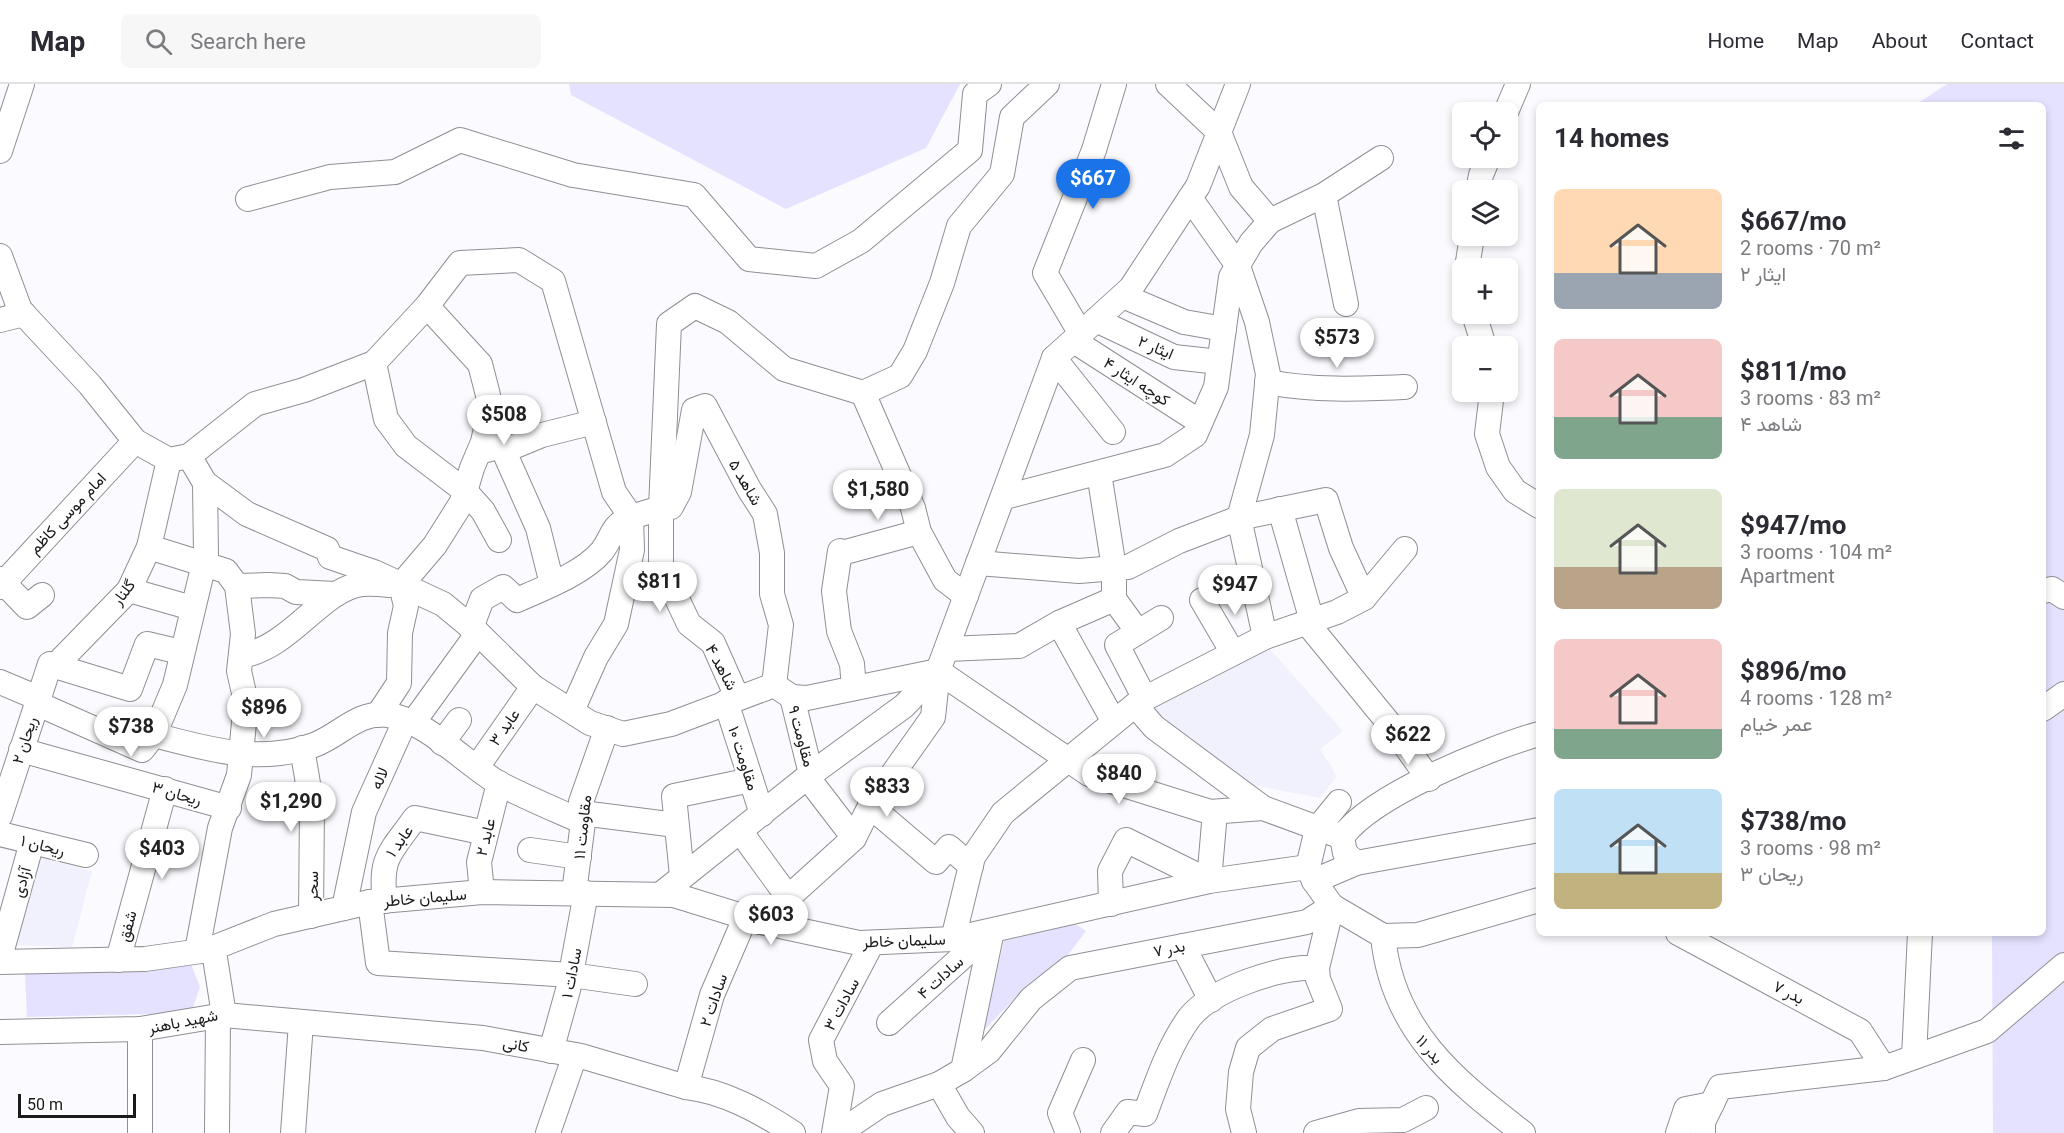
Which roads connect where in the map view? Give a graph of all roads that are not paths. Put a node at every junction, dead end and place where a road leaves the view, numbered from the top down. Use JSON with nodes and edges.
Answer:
{"nodes":[{"id":1,"x":22,"y":84,"type":"edge"},
{"id":2,"x":989,"y":84,"type":"edge"},
{"id":3,"x":1047,"y":84,"type":"edge"},
{"id":4,"x":1114,"y":84,"type":"edge"},
{"id":5,"x":1168,"y":84,"type":"edge"},
{"id":6,"x":1238,"y":84,"type":"edge"},
{"id":7,"x":1518,"y":84,"type":"edge"},
{"id":8,"x":1510,"y":102,"type":"edge"},
{"id":9,"x":1219,"y":132,"type":"junction"},
{"id":10,"x":0,"y":151,"type":"edge"},
{"id":11,"x":1381,"y":158,"type":"dead end"},
{"id":12,"x":1324,"y":195,"type":"junction"},
{"id":13,"x":1190,"y":198,"type":"junction"},
{"id":14,"x":248,"y":199,"type":"dead end"},
{"id":15,"x":1270,"y":221,"type":"junction"},
{"id":16,"x":0,"y":256,"type":"edge"},
{"id":17,"x":1238,"y":266,"type":"junction"},
{"id":18,"x":1123,"y":296,"type":"junction"},
{"id":19,"x":13,"y":297,"type":"edge"},
{"id":20,"x":1346,"y":304,"type":"dead end"},
{"id":21,"x":427,"y":306,"type":"junction"},
{"id":22,"x":0,"y":320,"type":"edge"},
{"id":23,"x":1224,"y":329,"type":"junction"},
{"id":24,"x":1084,"y":332,"type":"junction"},
{"id":25,"x":1054,"y":358,"type":"junction"},
{"id":26,"x":1219,"y":362,"type":"junction"},
{"id":27,"x":374,"y":363,"type":"junction"},
{"id":28,"x":1267,"y":382,"type":"junction"},
{"id":29,"x":1405,"y":387,"type":"dead end"},
{"id":30,"x":863,"y":393,"type":"junction"},
{"id":31,"x":1491,"y":402,"type":"edge"},
{"id":32,"x":594,"y":422,"type":"junction"},
{"id":33,"x":1200,"y":422,"type":"junction"},
{"id":34,"x":1113,"y":432,"type":"dead end"},
{"id":35,"x":135,"y":441,"type":"junction"},
{"id":36,"x":490,"y":450,"type":"junction"},
{"id":37,"x":179,"y":458,"type":"junction"},
{"id":38,"x":1099,"y":473,"type":"junction"},
{"id":39,"x":205,"y":483,"type":"junction"},
{"id":40,"x":465,"y":491,"type":"junction"},
{"id":41,"x":1005,"y":497,"type":"junction"},
{"id":42,"x":1536,"y":504,"type":"edge"},
{"id":43,"x":661,"y":508,"type":"junction"},
{"id":44,"x":1280,"y":510,"type":"junction"},
{"id":45,"x":631,"y":517,"type":"junction"},
{"id":46,"x":1239,"y":518,"type":"junction"},
{"id":47,"x":919,"y":532,"type":"junction"},
{"id":48,"x":500,"y":540,"type":"dead end"},
{"id":49,"x":149,"y":548,"type":"junction"},
{"id":50,"x":1405,"y":549,"type":"dead end"},
{"id":51,"x":204,"y":562,"type":"junction"},
{"id":52,"x":978,"y":563,"type":"junction"},
{"id":53,"x":1114,"y":568,"type":"junction"},
{"id":54,"x":1,"y":583,"type":"edge"},
{"id":55,"x":552,"y":584,"type":"junction"},
{"id":56,"x":401,"y":585,"type":"junction"},
{"id":57,"x":237,"y":586,"type":"junction"},
{"id":58,"x":129,"y":590,"type":"junction"},
{"id":59,"x":2046,"y":590,"type":"edge"},
{"id":60,"x":336,"y":594,"type":"junction"},
{"id":61,"x":42,"y":595,"type":"dead end"},
{"id":62,"x":966,"y":596,"type":"junction"},
{"id":63,"x":1364,"y":597,"type":"junction"},
{"id":64,"x":2064,"y":597,"type":"edge"},
{"id":65,"x":1114,"y":599,"type":"junction"},
{"id":66,"x":1202,"y":600,"type":"dead end"},
{"id":67,"x":192,"y":608,"type":"junction"},
{"id":68,"x":1161,"y":618,"type":"dead end"},
{"id":69,"x":1310,"y":622,"type":"junction"},
{"id":70,"x":1059,"y":623,"type":"junction"},
{"id":71,"x":475,"y":630,"type":"junction"},
{"id":72,"x":1138,"y":632,"type":"junction"},
{"id":73,"x":1265,"y":637,"type":"junction"},
{"id":74,"x":181,"y":652,"type":"junction"},
{"id":75,"x":1233,"y":653,"type":"junction"},
{"id":76,"x":241,"y":656,"type":"junction"},
{"id":77,"x":943,"y":660,"type":"junction"},
{"id":78,"x":55,"y":666,"type":"junction"},
{"id":79,"x":0,"y":682,"type":"edge"},
{"id":80,"x":533,"y":687,"type":"junction"},
{"id":81,"x":854,"y":688,"type":"junction"},
{"id":82,"x":783,"y":691,"type":"junction"},
{"id":83,"x":2064,"y":694,"type":"edge"},
{"id":84,"x":38,"y":698,"type":"junction"},
{"id":85,"x":731,"y":699,"type":"junction"},
{"id":86,"x":1140,"y":702,"type":"junction"},
{"id":87,"x":2046,"y":707,"type":"edge"},
{"id":88,"x":572,"y":711,"type":"junction"},
{"id":89,"x":378,"y":715,"type":"junction"},
{"id":90,"x":459,"y":720,"type":"dead end"},
{"id":91,"x":408,"y":722,"type":"junction"},
{"id":92,"x":1114,"y":722,"type":"junction"},
{"id":93,"x":607,"y":728,"type":"junction"},
{"id":94,"x":154,"y":735,"type":"junction"},
{"id":95,"x":1536,"y":735,"type":"edge"},
{"id":96,"x":442,"y":743,"type":"junction"},
{"id":97,"x":302,"y":748,"type":"junction"},
{"id":98,"x":21,"y":750,"type":"junction"},
{"id":99,"x":241,"y":754,"type":"junction"},
{"id":100,"x":1067,"y":759,"type":"junction"},
{"id":101,"x":477,"y":767,"type":"junction"},
{"id":102,"x":810,"y":776,"type":"junction"},
{"id":103,"x":1429,"y":779,"type":"junction"},
{"id":104,"x":751,"y":780,"type":"junction"},
{"id":105,"x":499,"y":783,"type":"junction"},
{"id":106,"x":165,"y":789,"type":"junction"},
{"id":107,"x":1339,"y":802,"type":"dead end"},
{"id":108,"x":870,"y":806,"type":"junction"},
{"id":109,"x":229,"y":808,"type":"junction"},
{"id":110,"x":1263,"y":808,"type":"junction"},
{"id":111,"x":1215,"y":812,"type":"junction"},
{"id":112,"x":762,"y":814,"type":"junction"},
{"id":113,"x":0,"y":816,"type":"edge"},
{"id":114,"x":582,"y":818,"type":"junction"},
{"id":115,"x":676,"y":825,"type":"junction"},
{"id":116,"x":1317,"y":829,"type":"junction"},
{"id":117,"x":740,"y":831,"type":"junction"},
{"id":118,"x":1536,"y":831,"type":"edge"},
{"id":119,"x":486,"y":832,"type":"junction"},
{"id":120,"x":0,"y":834,"type":"edge"},
{"id":121,"x":854,"y":837,"type":"junction"},
{"id":122,"x":1342,"y":837,"type":"junction"},
{"id":123,"x":32,"y":842,"type":"junction"},
{"id":124,"x":530,"y":850,"type":"dead end"},
{"id":125,"x":86,"y":855,"type":"dead end"},
{"id":126,"x":579,"y":857,"type":"junction"},
{"id":127,"x":1356,"y":863,"type":"junction"},
{"id":128,"x":971,"y":866,"type":"junction"},
{"id":129,"x":1311,"y":874,"type":"junction"},
{"id":130,"x":682,"y":876,"type":"junction"},
{"id":131,"x":1209,"y":881,"type":"junction"},
{"id":132,"x":482,"y":892,"type":"junction"},
{"id":133,"x":580,"y":893,"type":"junction"},
{"id":134,"x":661,"y":894,"type":"junction"},
{"id":135,"x":788,"y":897,"type":"junction"},
{"id":136,"x":378,"y":901,"type":"junction"},
{"id":137,"x":1536,"y":901,"type":"edge"},
{"id":138,"x":1111,"y":904,"type":"junction"},
{"id":139,"x":1332,"y":906,"type":"junction"},
{"id":140,"x":344,"y":908,"type":"junction"},
{"id":141,"x":311,"y":916,"type":"junction"},
{"id":142,"x":753,"y":919,"type":"junction"},
{"id":143,"x":992,"y":931,"type":"junction"},
{"id":144,"x":1383,"y":936,"type":"junction"},
{"id":145,"x":1684,"y":936,"type":"edge"},
{"id":146,"x":1920,"y":936,"type":"edge"},
{"id":147,"x":953,"y":939,"type":"junction"},
{"id":148,"x":872,"y":943,"type":"junction"},
{"id":149,"x":1183,"y":946,"type":"junction"},
{"id":150,"x":202,"y":950,"type":"junction"},
{"id":151,"x":0,"y":957,"type":"edge"},
{"id":152,"x":118,"y":960,"type":"junction"},
{"id":153,"x":0,"y":962,"type":"edge"},
{"id":154,"x":2064,"y":965,"type":"edge"},
{"id":155,"x":1317,"y":968,"type":"junction"},
{"id":156,"x":571,"y":975,"type":"junction"},
{"id":157,"x":635,"y":984,"type":"dead end"},
{"id":158,"x":1211,"y":1000,"type":"junction"},
{"id":159,"x":221,"y":1016,"type":"junction"},
{"id":160,"x":301,"y":1023,"type":"junction"},
{"id":161,"x":889,"y":1023,"type":"dead end"},
{"id":162,"x":3,"y":1028,"type":"edge"},
{"id":163,"x":140,"y":1029,"type":"junction"},
{"id":164,"x":551,"y":1051,"type":"junction"},
{"id":165,"x":575,"y":1055,"type":"junction"},
{"id":166,"x":1914,"y":1057,"type":"junction"},
{"id":167,"x":1083,"y":1060,"type":"dead end"},
{"id":168,"x":1884,"y":1068,"type":"junction"},
{"id":169,"x":963,"y":1070,"type":"junction"},
{"id":170,"x":939,"y":1084,"type":"junction"},
{"id":171,"x":686,"y":1087,"type":"junction"},
{"id":172,"x":1712,"y":1104,"type":"junction"},
{"id":173,"x":1426,"y":1108,"type":"dead end"},
{"id":174,"x":140,"y":1133,"type":"edge"},
{"id":175,"x":217,"y":1133,"type":"edge"},
{"id":176,"x":292,"y":1133,"type":"edge"},
{"id":177,"x":548,"y":1133,"type":"edge"},
{"id":178,"x":793,"y":1133,"type":"edge"},
{"id":179,"x":837,"y":1133,"type":"edge"},
{"id":180,"x":972,"y":1133,"type":"edge"},
{"id":181,"x":1068,"y":1133,"type":"edge"},
{"id":182,"x":1113,"y":1133,"type":"edge"},
{"id":183,"x":1244,"y":1133,"type":"edge"},
{"id":184,"x":1316,"y":1133,"type":"edge"},
{"id":185,"x":1523,"y":1133,"type":"edge"},
{"id":186,"x":1678,"y":1133,"type":"edge"},
{"id":187,"x":1703,"y":1133,"type":"edge"}],
"edges":[{"from":1,"to":10,"type":"street"},
{"from":2,"to":14,"type":"street"},
{"from":3,"to":30,"type":"street"},
{"from":4,"to":24,"type":"street"},
{"from":5,"to":9,"type":"street"},
{"from":6,"to":9,"type":"street"},
{"from":7,"to":8,"type":"street"},
{"from":9,"to":13,"type":"street"},
{"from":9,"to":15,"type":"street"},
{"from":11,"to":12,"type":"street"},
{"from":12,"to":15,"type":"street"},
{"from":12,"to":20,"type":"street"},
{"from":13,"to":17,"type":"street"},
{"from":13,"to":18,"type":"street"},
{"from":15,"to":17,"type":"street"},
{"from":16,"to":19,"type":"street"},
{"from":17,"to":23,"type":"street"},
{"from":17,"to":28,"type":"street"},
{"from":18,"to":23,"type":"street"},
{"from":18,"to":24,"type":"street"},
{"from":19,"to":22,"type":"street"},
{"from":19,"to":35,"type":"street"},
{"from":21,"to":27,"type":"street"},
{"from":21,"to":32,"type":"street"},
{"from":21,"to":36,"type":"street"},
{"from":23,"to":26,"type":"street"},
{"from":24,"to":25,"type":"street"},
{"from":24,"to":26,"type":"street","name":"ایثار ۲"},
{"from":24,"to":33,"type":"street","name":"کوچه ایثار ۴"},
{"from":25,"to":34,"type":"street"},
{"from":25,"to":41,"type":"street"},
{"from":26,"to":33,"type":"street"},
{"from":27,"to":37,"type":"street"},
{"from":27,"to":40,"type":"street"},
{"from":28,"to":29,"type":"street"},
{"from":28,"to":46,"type":"street"},
{"from":30,"to":43,"type":"street","name":"شاهد ۴"},
{"from":30,"to":47,"type":"street"},
{"from":31,"to":42,"type":"street"},
{"from":32,"to":36,"type":"street"},
{"from":32,"to":45,"type":"street"},
{"from":33,"to":38,"type":"street"},
{"from":35,"to":37,"type":"street"},
{"from":35,"to":54,"type":"street","name":"امام موسی کاظم"},
{"from":36,"to":40,"type":"street"},
{"from":36,"to":55,"type":"street"},
{"from":37,"to":39,"type":"street"},
{"from":37,"to":49,"type":"street","name":"گلنار"},
{"from":38,"to":41,"type":"street"},
{"from":38,"to":53,"type":"street"},
{"from":39,"to":51,"type":"street"},
{"from":39,"to":56,"type":"street"},
{"from":40,"to":48,"type":"street"},
{"from":40,"to":56,"type":"street"},
{"from":41,"to":52,"type":"street"},
{"from":43,"to":45,"type":"street"},
{"from":43,"to":82,"type":"street","name":"شاهد ۵"},
{"from":43,"to":85,"type":"street","name":"شاهد ۴"},
{"from":44,"to":46,"type":"street"},
{"from":44,"to":63,"type":"street"},
{"from":44,"to":69,"type":"street"},
{"from":45,"to":55,"type":"street"},
{"from":45,"to":88,"type":"street"},
{"from":46,"to":53,"type":"street"},
{"from":46,"to":73,"type":"street"},
{"from":47,"to":62,"type":"street"},
{"from":47,"to":81,"type":"street"},
{"from":49,"to":51,"type":"street"},
{"from":49,"to":58,"type":"street","name":"گلنار"},
{"from":50,"to":63,"type":"street"},
{"from":51,"to":57,"type":"street"},
{"from":51,"to":67,"type":"street"},
{"from":52,"to":53,"type":"street"},
{"from":52,"to":62,"type":"street"},
{"from":53,"to":65,"type":"street"},
{"from":54,"to":61,"type":"street"},
{"from":55,"to":71,"type":"street","name":"لاله"},
{"from":56,"to":60,"type":"street"},
{"from":56,"to":71,"type":"street"},
{"from":56,"to":89,"type":"street"},
{"from":57,"to":60,"type":"street"},
{"from":57,"to":76,"type":"street"},
{"from":58,"to":67,"type":"street"},
{"from":58,"to":78,"type":"street","name":"گلنار"},
{"from":59,"to":64,"type":"street"},
{"from":60,"to":76,"type":"street"},
{"from":62,"to":77,"type":"street"},
{"from":63,"to":69,"type":"street"},
{"from":65,"to":70,"type":"street"},
{"from":65,"to":72,"type":"street"},
{"from":66,"to":75,"type":"street"},
{"from":67,"to":74,"type":"street"},
{"from":68,"to":72,"type":"street"},
{"from":69,"to":73,"type":"street"},
{"from":69,"to":103,"type":"street"},
{"from":70,"to":77,"type":"street"},
{"from":70,"to":92,"type":"street"},
{"from":71,"to":80,"type":"street"},
{"from":71,"to":91,"type":"street","name":"لاله"},
{"from":72,"to":86,"type":"street"},
{"from":73,"to":75,"type":"street"},
{"from":74,"to":78,"type":"street"},
{"from":74,"to":94,"type":"street"},
{"from":75,"to":86,"type":"street"},
{"from":76,"to":99,"type":"street"},
{"from":77,"to":81,"type":"street"},
{"from":77,"to":100,"type":"street"},
{"from":77,"to":102,"type":"street"},
{"from":77,"to":108,"type":"street"},
{"from":78,"to":84,"type":"street","name":"گلنار"},
{"from":79,"to":84,"type":"street"},
{"from":80,"to":88,"type":"street"},
{"from":80,"to":101,"type":"street","name":"عابد ۳"},
{"from":81,"to":82,"type":"street"},
{"from":82,"to":85,"type":"street"},
{"from":82,"to":102,"type":"street","name":"مقاومت ۹"},
{"from":83,"to":87,"type":"street"},
{"from":84,"to":94,"type":"street"},
{"from":84,"to":98,"type":"street","name":"ریحان ۲"},
{"from":85,"to":93,"type":"street"},
{"from":85,"to":104,"type":"street","name":"مقاومت ۱۰"},
{"from":86,"to":92,"type":"street"},
{"from":86,"to":110,"type":"street"},
{"from":88,"to":93,"type":"street"},
{"from":89,"to":91,"type":"street"},
{"from":89,"to":97,"type":"street"},
{"from":90,"to":96,"type":"street"},
{"from":91,"to":96,"type":"street"},
{"from":91,"to":140,"type":"street","name":"لاله"},
{"from":92,"to":100,"type":"street"},
{"from":93,"to":114,"type":"street","name":"مقاومت ۱۱"},
{"from":94,"to":99,"type":"street"},
{"from":95,"to":103,"type":"street"},
{"from":96,"to":101,"type":"street"},
{"from":97,"to":99,"type":"street"},
{"from":97,"to":141,"type":"street","name":"سحر"},
{"from":98,"to":106,"type":"street","name":"ریحان ۳"},
{"from":98,"to":113,"type":"street","name":"ریحان ۲"},
{"from":99,"to":109,"type":"street"},
{"from":100,"to":111,"type":"street"},
{"from":100,"to":128,"type":"street"},
{"from":101,"to":105,"type":"street"},
{"from":102,"to":112,"type":"street"},
{"from":102,"to":121,"type":"street"},
{"from":103,"to":122,"type":"street"},
{"from":104,"to":112,"type":"street","name":"مقاومت ۱۰"},
{"from":104,"to":115,"type":"street"},
{"from":105,"to":114,"type":"street"},
{"from":105,"to":119,"type":"street","name":"عابد ۲"},
{"from":106,"to":109,"type":"street","name":"ریحان ۳"},
{"from":106,"to":152,"type":"street","name":"شفق"},
{"from":107,"to":116,"type":"street"},
{"from":108,"to":121,"type":"street"},
{"from":108,"to":128,"type":"street"},
{"from":109,"to":150,"type":"street"},
{"from":110,"to":111,"type":"street"},
{"from":110,"to":116,"type":"street"},
{"from":111,"to":131,"type":"street"},
{"from":112,"to":117,"type":"street"},
{"from":114,"to":115,"type":"street"},
{"from":114,"to":126,"type":"street","name":"مقاومت ۱۱"},
{"from":115,"to":130,"type":"street"},
{"from":116,"to":122,"type":"street"},
{"from":116,"to":129,"type":"street"},
{"from":117,"to":130,"type":"street"},
{"from":117,"to":135,"type":"street"},
{"from":118,"to":127,"type":"street","name":"سلیمان خاطر"},
{"from":119,"to":132,"type":"street","name":"عابد ۲"},
{"from":119,"to":136,"type":"street","name":"عابد ۱"},
{"from":120,"to":123,"type":"street","name":"ریحان ۱"},
{"from":121,"to":135,"type":"street"},
{"from":122,"to":127,"type":"street"},
{"from":123,"to":125,"type":"street","name":"ریحان ۱"},
{"from":123,"to":151,"type":"street","name":"آزادی"},
{"from":124,"to":126,"type":"street"},
{"from":126,"to":133,"type":"street","name":"مقاومت ۱۱"},
{"from":127,"to":129,"type":"street","name":"سلیمان خاطر"},
{"from":128,"to":147,"type":"street"},
{"from":129,"to":131,"type":"street","name":"سلیمان خاطر"},
{"from":129,"to":139,"type":"street"},
{"from":130,"to":134,"type":"street"},
{"from":131,"to":138,"type":"street","name":"سلیمان خاطر"},
{"from":131,"to":138,"type":"street"},
{"from":132,"to":133,"type":"street","name":"سلیمان خاطر"},
{"from":132,"to":136,"type":"street","name":"سلیمان خاطر"},
{"from":133,"to":134,"type":"street","name":"سلیمان خاطر"},
{"from":133,"to":156,"type":"street","name":"سادات ۱"},
{"from":134,"to":142,"type":"street","name":"سلیمان خاطر"},
{"from":135,"to":142,"type":"street"},
{"from":136,"to":140,"type":"street","name":"سلیمان خاطر"},
{"from":136,"to":156,"type":"street"},
{"from":137,"to":144,"type":"street"},
{"from":138,"to":143,"type":"street","name":"سلیمان خاطر"},
{"from":139,"to":144,"type":"street"},
{"from":139,"to":149,"type":"street","name":"بدر ۷"},
{"from":139,"to":155,"type":"street"},
{"from":140,"to":141,"type":"street","name":"سلیمان خاطر"},
{"from":141,"to":150,"type":"street","name":"سلیمان خاطر"},
{"from":142,"to":148,"type":"street","name":"سلیمان خاطر"},
{"from":142,"to":171,"type":"street","name":"سادات ۲"},
{"from":143,"to":147,"type":"street","name":"سلیمان خاطر"},
{"from":143,"to":161,"type":"street","name":"سادات ۴"},
{"from":143,"to":169,"type":"street"},
{"from":144,"to":185,"type":"street","name":"بدر ۱۱"},
{"from":145,"to":168,"type":"street","name":"بدر ۷"},
{"from":146,"to":166,"type":"street"},
{"from":147,"to":148,"type":"street","name":"سلیمان خاطر"},
{"from":148,"to":179,"type":"street","name":"سادات ۳"},
{"from":149,"to":158,"type":"street"},
{"from":149,"to":169,"type":"street","name":"بدر ۷"},
{"from":150,"to":152,"type":"street"},
{"from":150,"to":159,"type":"street","name":"شهید باهنر"},
{"from":152,"to":153,"type":"street"},
{"from":154,"to":166,"type":"street"},
{"from":155,"to":158,"type":"street"},
{"from":155,"to":183,"type":"street"},
{"from":156,"to":157,"type":"street"},
{"from":156,"to":164,"type":"street","name":"سادات ۱"},
{"from":158,"to":182,"type":"street"},
{"from":159,"to":160,"type":"street","name":"کانی"},
{"from":159,"to":163,"type":"street","name":"شهید باهنر"},
{"from":159,"to":175,"type":"street"},
{"from":160,"to":164,"type":"street","name":"کانی"},
{"from":160,"to":176,"type":"street"},
{"from":162,"to":163,"type":"street","name":"شهید باهنر"},
{"from":163,"to":174,"type":"street"},
{"from":164,"to":165,"type":"street","name":"کانی"},
{"from":165,"to":171,"type":"street","name":"کانی"},
{"from":165,"to":177,"type":"street"},
{"from":166,"to":168,"type":"street"},
{"from":167,"to":181,"type":"street"},
{"from":168,"to":172,"type":"street"},
{"from":169,"to":170,"type":"street","name":"بدر ۷"},
{"from":170,"to":179,"type":"street","name":"بدر ۷"},
{"from":170,"to":180,"type":"street"},
{"from":171,"to":178,"type":"street","name":"کانی"},
{"from":172,"to":186,"type":"street"},
{"from":172,"to":187,"type":"street"},
{"from":173,"to":184,"type":"street"}]}
